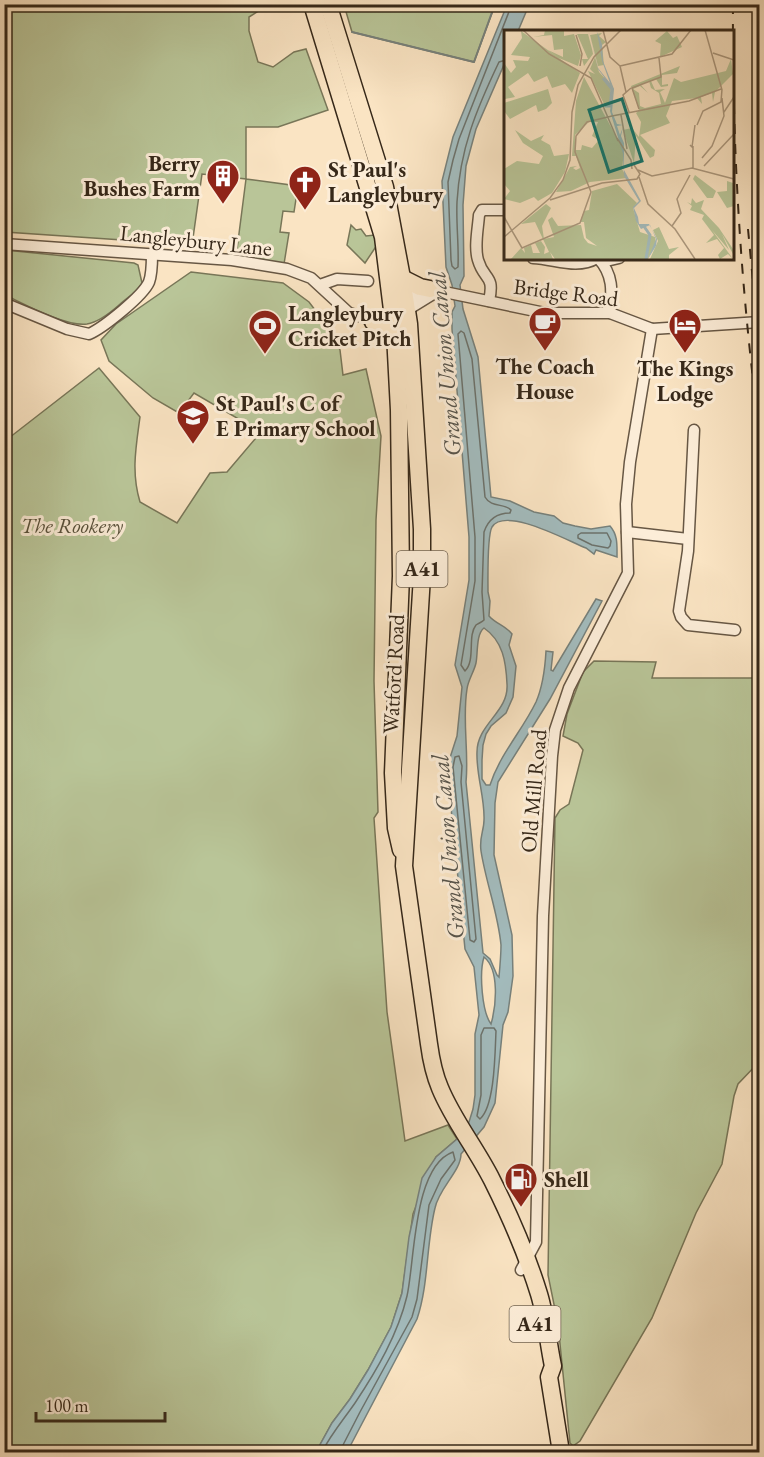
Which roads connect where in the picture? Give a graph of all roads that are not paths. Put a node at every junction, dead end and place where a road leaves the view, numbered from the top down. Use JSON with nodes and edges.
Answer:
{"nodes":[{"id":1,"x":312,"y":4,"type":"edge"},
{"id":2,"x":328,"y":4,"type":"edge"},
{"id":3,"x":504,"y":210,"type":"edge"},
{"id":4,"x":4,"y":243,"type":"edge"},
{"id":5,"x":152,"y":254,"type":"junction"},
{"id":6,"x":543,"y":260,"type":"edge"},
{"id":7,"x":599,"y":260,"type":"edge"},
{"id":8,"x":402,"y":278,"type":"junction"},
{"id":9,"x":368,"y":281,"type":"dead end"},
{"id":10,"x":321,"y":285,"type":"junction"},
{"id":11,"x":438,"y":291,"type":"junction"},
{"id":12,"x":489,"y":301,"type":"junction"},
{"id":13,"x":4,"y":303,"type":"edge"},
{"id":14,"x":400,"y":310,"type":"junction"},
{"id":15,"x":610,"y":313,"type":"junction"},
{"id":16,"x":370,"y":320,"type":"junction"},
{"id":17,"x":759,"y":322,"type":"edge"},
{"id":18,"x":652,"y":329,"type":"junction"},
{"id":19,"x":395,"y":334,"type":"junction"},
{"id":20,"x":694,"y":430,"type":"dead end"},
{"id":21,"x":627,"y":532,"type":"junction"},
{"id":22,"x":688,"y":539,"type":"junction"},
{"id":23,"x":735,"y":630,"type":"dead end"},
{"id":24,"x":404,"y":866,"type":"junction"},
{"id":25,"x":523,"y":1265,"type":"junction"},
{"id":26,"x":561,"y":1452,"type":"edge"}],
"edges":[{"from":1,"to":14,"type":"highway","name":"Watford Road","number":"A41"},
{"from":2,"to":8,"type":"highway","name":"Watford Road","number":"A41"},
{"from":3,"to":12,"type":"street"},
{"from":4,"to":5,"type":"street","name":"Langleybury Lane"},
{"from":5,"to":10,"type":"street","name":"Langleybury Lane"},
{"from":5,"to":13,"type":"street"},
{"from":6,"to":7,"type":"street"},
{"from":7,"to":15,"type":"street"},
{"from":8,"to":11,"type":"highway"},
{"from":8,"to":14,"type":"highway","name":"Watford Road","number":"A41"},
{"from":9,"to":10,"type":"street"},
{"from":10,"to":16,"type":"street","name":"Langleybury Lane"},
{"from":11,"to":12,"type":"street","name":"Bridge Road"},
{"from":11,"to":14,"type":"street"},
{"from":12,"to":15,"type":"street","name":"Bridge Road"},
{"from":14,"to":16,"type":"street"},
{"from":14,"to":19,"type":"highway","name":"Watford Road","number":"A41"},
{"from":14,"to":24,"type":"highway","name":"Watford Road","number":"A41"},
{"from":15,"to":18,"type":"street","name":"Bridge Road"},
{"from":16,"to":19,"type":"highway"},
{"from":17,"to":18,"type":"street"},
{"from":18,"to":21,"type":"street","name":"Old Mill Road"},
{"from":19,"to":24,"type":"highway","name":"Watford Road","number":"A41"},
{"from":20,"to":22,"type":"street"},
{"from":21,"to":22,"type":"street"},
{"from":21,"to":25,"type":"street","name":"Old Mill Road"},
{"from":22,"to":23,"type":"street"},
{"from":24,"to":25,"type":"highway","name":"Watford Road","number":"A41"},
{"from":25,"to":26,"type":"highway","number":"A41"}]}
